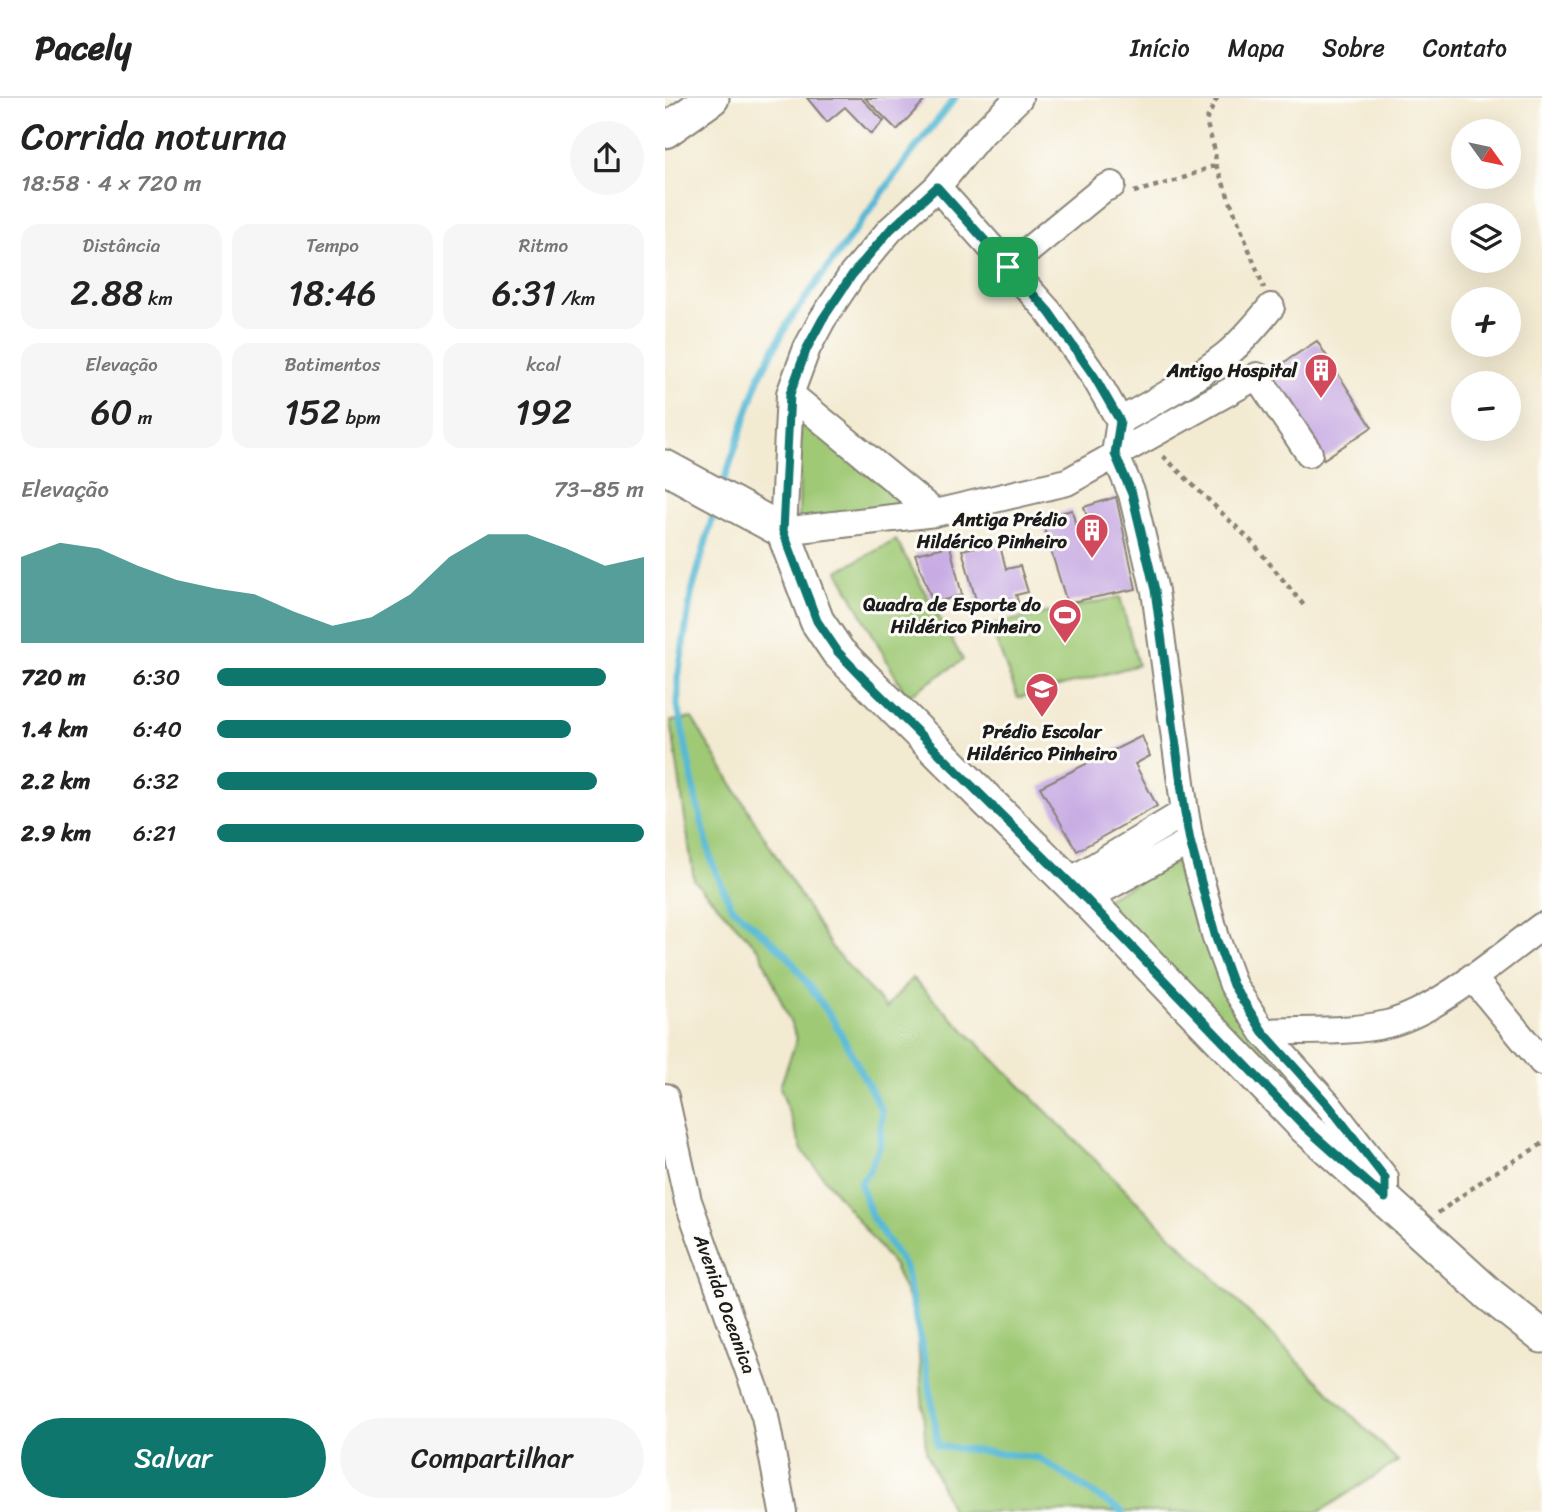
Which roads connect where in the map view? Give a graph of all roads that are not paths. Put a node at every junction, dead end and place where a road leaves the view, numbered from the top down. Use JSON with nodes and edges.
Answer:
{"nodes":[{"id":1,"x":712,"y":98,"type":"edge"},
{"id":2,"x":1019,"y":98,"type":"edge"},
{"id":3,"x":665,"y":131,"type":"edge"},
{"id":4,"x":1112,"y":185,"type":"road end"},
{"id":5,"x":937,"y":187,"type":"junction"},
{"id":6,"x":1008,"y":267,"type":"junction"},
{"id":7,"x":1271,"y":307,"type":"road end"},
{"id":8,"x":790,"y":394,"type":"junction"},
{"id":9,"x":1120,"y":421,"type":"junction"},
{"id":10,"x":1310,"y":453,"type":"dead end"},
{"id":11,"x":1115,"y":454,"type":"junction"},
{"id":12,"x":673,"y":471,"type":"edge"},
{"id":13,"x":935,"y":513,"type":"junction"},
{"id":14,"x":783,"y":531,"type":"junction"},
{"id":15,"x":1185,"y":813,"type":"junction"},
{"id":16,"x":1190,"y":841,"type":"junction"},
{"id":17,"x":1078,"y":891,"type":"junction"},
{"id":18,"x":1542,"y":926,"type":"edge"},
{"id":19,"x":1472,"y":977,"type":"junction"},
{"id":20,"x":1263,"y":1032,"type":"junction"},
{"id":21,"x":1542,"y":1062,"type":"edge"},
{"id":22,"x":665,"y":1097,"type":"edge"},
{"id":23,"x":1385,"y":1198,"type":"junction"},
{"id":24,"x":1542,"y":1336,"type":"edge"},
{"id":25,"x":783,"y":1512,"type":"edge"}],
"edges":[{"from":1,"to":3,"type":"street"},
{"from":2,"to":5,"type":"street"},
{"from":4,"to":6,"type":"street"},
{"from":5,"to":6,"type":"street"},
{"from":5,"to":8,"type":"street"},
{"from":6,"to":9,"type":"street"},
{"from":7,"to":9,"type":"street"},
{"from":8,"to":13,"type":"street"},
{"from":8,"to":14,"type":"street"},
{"from":9,"to":11,"type":"street"},
{"from":10,"to":11,"type":"street"},
{"from":11,"to":13,"type":"street"},
{"from":11,"to":15,"type":"street"},
{"from":12,"to":14,"type":"street"},
{"from":13,"to":14,"type":"street"},
{"from":14,"to":17,"type":"street"},
{"from":15,"to":16,"type":"street"},
{"from":15,"to":17,"type":"street"},
{"from":16,"to":17,"type":"street"},
{"from":16,"to":20,"type":"street"},
{"from":17,"to":23,"type":"street"},
{"from":18,"to":19,"type":"street"},
{"from":19,"to":20,"type":"street"},
{"from":19,"to":21,"type":"street"},
{"from":20,"to":23,"type":"street"},
{"from":22,"to":25,"type":"street","name":"Avenida Oceanica"},
{"from":23,"to":24,"type":"street"}]}
